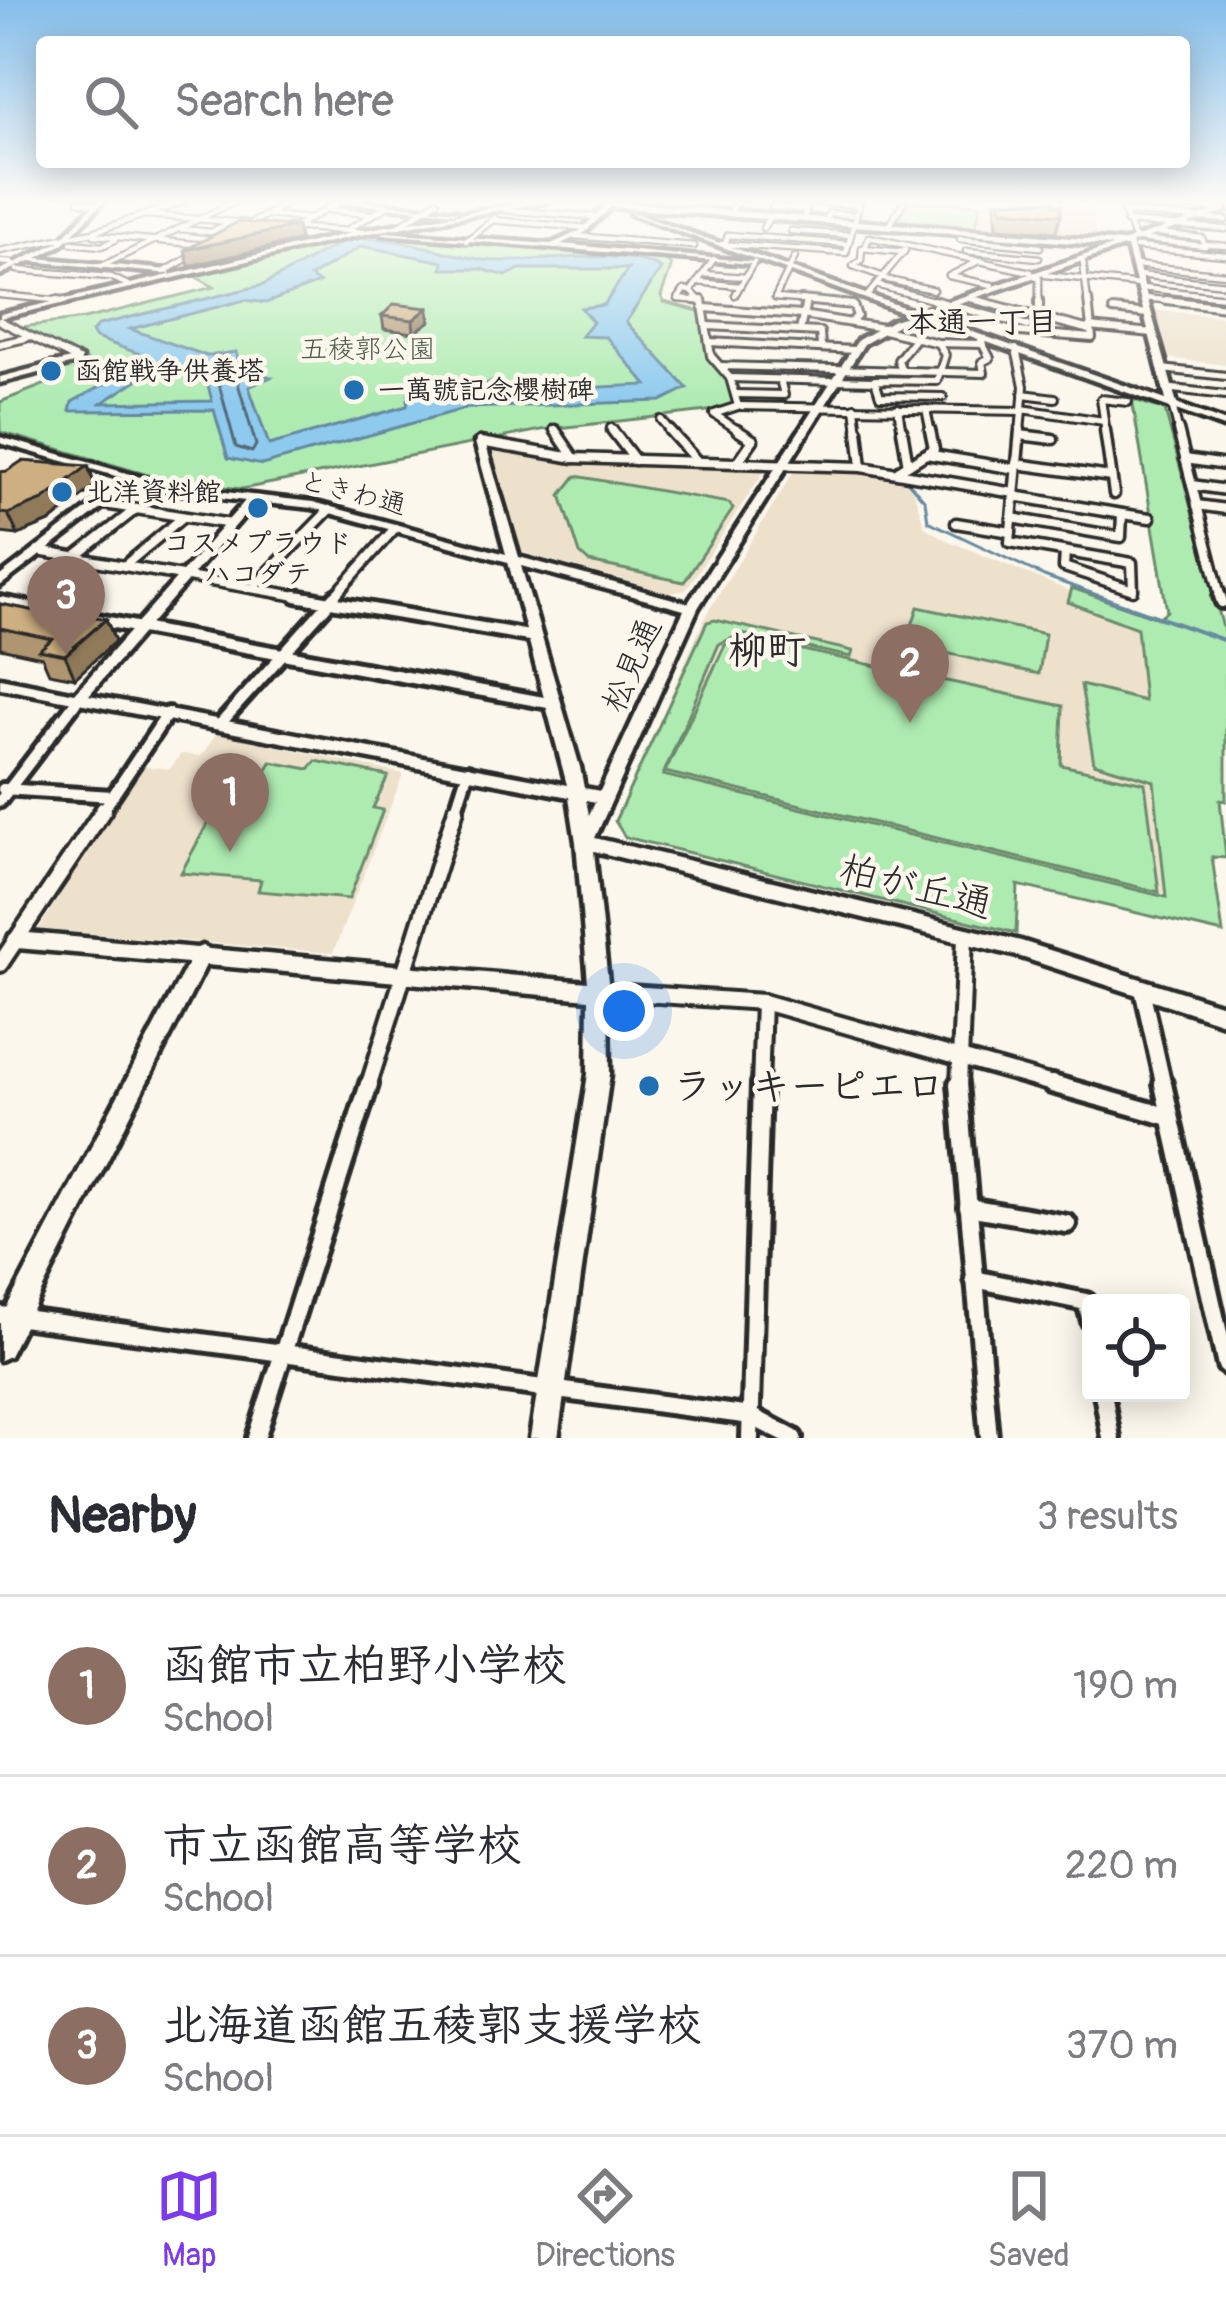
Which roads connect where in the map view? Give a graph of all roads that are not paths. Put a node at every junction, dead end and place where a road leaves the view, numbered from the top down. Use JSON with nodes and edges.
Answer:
{"nodes":[{"id":1,"x":33,"y":268,"type":"edge"},
{"id":2,"x":124,"y":268,"type":"edge"},
{"id":3,"x":171,"y":268,"type":"edge"},
{"id":4,"x":206,"y":268,"type":"edge"},
{"id":5,"x":708,"y":268,"type":"edge"},
{"id":6,"x":751,"y":268,"type":"edge"},
{"id":7,"x":788,"y":268,"type":"joint"},
{"id":8,"x":859,"y":268,"type":"edge"},
{"id":9,"x":890,"y":268,"type":"edge"},
{"id":10,"x":965,"y":268,"type":"edge"},
{"id":11,"x":1028,"y":268,"type":"edge"},
{"id":12,"x":1031,"y":268,"type":"edge"},
{"id":13,"x":1047,"y":268,"type":"edge"},
{"id":14,"x":1083,"y":268,"type":"edge"},
{"id":15,"x":1136,"y":268,"type":"edge"},
{"id":16,"x":689,"y":270,"type":"dead end"},
{"id":17,"x":1039,"y":270,"type":"junction"},
{"id":18,"x":164,"y":272,"type":"junction"},
{"id":19,"x":1226,"y":274,"type":"edge"},
{"id":20,"x":176,"y":275,"type":"junction"},
{"id":21,"x":702,"y":276,"type":"junction"},
{"id":22,"x":883,"y":277,"type":"junction"},
{"id":23,"x":745,"y":278,"type":"junction"},
{"id":24,"x":822,"y":280,"type":"junction"},
{"id":25,"x":1083,"y":280,"type":"junction"},
{"id":26,"x":1140,"y":282,"type":"junction"},
{"id":27,"x":1226,"y":284,"type":"edge"},
{"id":28,"x":876,"y":285,"type":"junction"},
{"id":29,"x":992,"y":285,"type":"dead end"},
{"id":30,"x":130,"y":286,"type":"junction"},
{"id":31,"x":740,"y":286,"type":"junction"},
{"id":32,"x":934,"y":290,"type":"dead end"},
{"id":33,"x":692,"y":291,"type":"junction"},
{"id":34,"x":0,"y":295,"type":"edge"},
{"id":35,"x":735,"y":295,"type":"dead end"},
{"id":36,"x":867,"y":296,"type":"junction"},
{"id":37,"x":1226,"y":297,"type":"edge"},
{"id":38,"x":967,"y":298,"type":"junction"},
{"id":39,"x":810,"y":301,"type":"junction"},
{"id":40,"x":64,"y":302,"type":"junction"},
{"id":41,"x":947,"y":304,"type":"junction"},
{"id":42,"x":704,"y":305,"type":"junction"},
{"id":43,"x":1226,"y":307,"type":"edge"},
{"id":44,"x":1113,"y":310,"type":"dead end"},
{"id":45,"x":1148,"y":314,"type":"junction"},
{"id":46,"x":802,"y":315,"type":"junction"},
{"id":47,"x":918,"y":315,"type":"junction"},
{"id":48,"x":1042,"y":317,"type":"junction"},
{"id":49,"x":851,"y":322,"type":"junction"},
{"id":50,"x":2,"y":324,"type":"edge"},
{"id":51,"x":709,"y":326,"type":"junction"},
{"id":52,"x":1028,"y":326,"type":"junction"},
{"id":53,"x":1089,"y":328,"type":"junction"},
{"id":54,"x":882,"y":329,"type":"junction"},
{"id":55,"x":800,"y":331,"type":"junction"},
{"id":56,"x":1020,"y":332,"type":"junction"},
{"id":57,"x":1153,"y":333,"type":"junction"},
{"id":58,"x":29,"y":337,"type":"junction"},
{"id":59,"x":916,"y":338,"type":"junction"},
{"id":60,"x":984,"y":342,"type":"junction"},
{"id":61,"x":710,"y":343,"type":"junction"},
{"id":62,"x":938,"y":343,"type":"junction"},
{"id":63,"x":0,"y":344,"type":"edge"},
{"id":64,"x":821,"y":347,"type":"junction"},
{"id":65,"x":1013,"y":348,"type":"junction"},
{"id":66,"x":854,"y":350,"type":"junction"},
{"id":67,"x":78,"y":360,"type":"joint"},
{"id":68,"x":720,"y":366,"type":"junction"},
{"id":69,"x":1162,"y":369,"type":"junction"},
{"id":70,"x":902,"y":371,"type":"junction"},
{"id":71,"x":1224,"y":375,"type":"edge"},
{"id":72,"x":837,"y":377,"type":"junction"},
{"id":73,"x":938,"y":377,"type":"junction"},
{"id":74,"x":730,"y":378,"type":"junction"},
{"id":75,"x":780,"y":379,"type":"junction"},
{"id":76,"x":0,"y":380,"type":"edge"},
{"id":77,"x":875,"y":381,"type":"junction"},
{"id":78,"x":1173,"y":389,"type":"dead end"},
{"id":79,"x":1226,"y":392,"type":"edge"},
{"id":80,"x":734,"y":394,"type":"junction"},
{"id":81,"x":1023,"y":394,"type":"junction"},
{"id":82,"x":943,"y":397,"type":"junction"},
{"id":83,"x":1055,"y":398,"type":"dead end"},
{"id":84,"x":1128,"y":402,"type":"dead end"},
{"id":85,"x":1172,"y":405,"type":"junction"},
{"id":86,"x":738,"y":406,"type":"junction"},
{"id":87,"x":818,"y":407,"type":"junction"},
{"id":88,"x":855,"y":407,"type":"junction"},
{"id":89,"x":898,"y":408,"type":"junction"},
{"id":90,"x":926,"y":409,"type":"junction"},
{"id":91,"x":950,"y":409,"type":"junction"},
{"id":92,"x":1022,"y":410,"type":"junction"},
{"id":93,"x":662,"y":420,"type":"dead end"},
{"id":94,"x":1104,"y":421,"type":"junction"},
{"id":95,"x":958,"y":423,"type":"dead end"},
{"id":96,"x":1226,"y":425,"type":"edge"},
{"id":97,"x":611,"y":428,"type":"dead end"},
{"id":98,"x":555,"y":429,"type":"dead end"},
{"id":99,"x":1020,"y":434,"type":"junction"},
{"id":100,"x":1053,"y":439,"type":"dead end"},
{"id":101,"x":0,"y":440,"type":"edge"},
{"id":102,"x":480,"y":442,"type":"joint"},
{"id":103,"x":926,"y":454,"type":"junction"},
{"id":104,"x":574,"y":458,"type":"junction"},
{"id":105,"x":1185,"y":459,"type":"junction"},
{"id":106,"x":635,"y":460,"type":"junction"},
{"id":107,"x":697,"y":461,"type":"junction"},
{"id":108,"x":737,"y":463,"type":"junction"},
{"id":109,"x":782,"y":465,"type":"junction"},
{"id":110,"x":908,"y":465,"type":"junction"},
{"id":111,"x":1226,"y":465,"type":"edge"},
{"id":112,"x":862,"y":466,"type":"junction"},
{"id":113,"x":1017,"y":466,"type":"junction"},
{"id":114,"x":898,"y":471,"type":"junction"},
{"id":115,"x":1111,"y":477,"type":"junction"},
{"id":116,"x":133,"y":480,"type":"junction"},
{"id":117,"x":1192,"y":485,"type":"junction"},
{"id":118,"x":1226,"y":490,"type":"edge"},
{"id":119,"x":1114,"y":494,"type":"dead end"},
{"id":120,"x":1014,"y":495,"type":"junction"},
{"id":121,"x":254,"y":497,"type":"junction"},
{"id":122,"x":98,"y":503,"type":"junction"},
{"id":123,"x":1197,"y":505,"type":"junction"},
{"id":124,"x":136,"y":509,"type":"junction"},
{"id":125,"x":1226,"y":509,"type":"edge"},
{"id":126,"x":329,"y":510,"type":"junction"},
{"id":127,"x":1122,"y":514,"type":"junction"},
{"id":128,"x":183,"y":517,"type":"junction"},
{"id":129,"x":1012,"y":518,"type":"junction"},
{"id":130,"x":1150,"y":518,"type":"dead end"},
{"id":131,"x":956,"y":523,"type":"dead end"},
{"id":132,"x":231,"y":524,"type":"junction"},
{"id":133,"x":395,"y":528,"type":"junction"},
{"id":134,"x":1011,"y":537,"type":"junction"},
{"id":135,"x":38,"y":551,"type":"junction"},
{"id":136,"x":1064,"y":552,"type":"junction"},
{"id":137,"x":1008,"y":554,"type":"dead end"},
{"id":138,"x":74,"y":558,"type":"junction"},
{"id":139,"x":513,"y":560,"type":"junction"},
{"id":140,"x":124,"y":566,"type":"junction"},
{"id":141,"x":184,"y":576,"type":"junction"},
{"id":142,"x":0,"y":582,"type":"edge"},
{"id":143,"x":253,"y":588,"type":"junction"},
{"id":144,"x":0,"y":602,"type":"edge"},
{"id":145,"x":330,"y":602,"type":"junction"},
{"id":146,"x":1222,"y":602,"type":"dead end"},
{"id":147,"x":691,"y":608,"type":"junction"},
{"id":148,"x":139,"y":628,"type":"junction"},
{"id":149,"x":535,"y":637,"type":"junction"},
{"id":150,"x":283,"y":655,"type":"junction"},
{"id":151,"x":1,"y":684,"type":"edge"},
{"id":152,"x":78,"y":699,"type":"junction"},
{"id":153,"x":554,"y":704,"type":"junction"},
{"id":154,"x":168,"y":712,"type":"junction"},
{"id":155,"x":222,"y":722,"type":"junction"},
{"id":156,"x":468,"y":771,"type":"junction"},
{"id":157,"x":3,"y":793,"type":"edge"},
{"id":158,"x":576,"y":793,"type":"junction"},
{"id":159,"x":112,"y":796,"type":"junction"},
{"id":160,"x":604,"y":798,"type":"junction"},
{"id":161,"x":585,"y":842,"type":"junction"},
{"id":162,"x":965,"y":936,"type":"junction"},
{"id":163,"x":17,"y":940,"type":"junction"},
{"id":164,"x":202,"y":954,"type":"junction"},
{"id":165,"x":0,"y":964,"type":"edge"},
{"id":166,"x":405,"y":974,"type":"junction"},
{"id":167,"x":1142,"y":989,"type":"junction"},
{"id":168,"x":599,"y":991,"type":"junction"},
{"id":169,"x":763,"y":1002,"type":"junction"},
{"id":170,"x":1226,"y":1015,"type":"edge"},
{"id":171,"x":956,"y":1057,"type":"junction"},
{"id":172,"x":1170,"y":1117,"type":"junction"},
{"id":173,"x":968,"y":1207,"type":"junction"},
{"id":174,"x":1067,"y":1224,"type":"dead end"},
{"id":175,"x":974,"y":1279,"type":"junction"},
{"id":176,"x":1082,"y":1301,"type":"edge"},
{"id":177,"x":8,"y":1316,"type":"edge"},
{"id":178,"x":0,"y":1347,"type":"edge"},
{"id":179,"x":283,"y":1352,"type":"junction"},
{"id":180,"x":1226,"y":1365,"type":"edge"},
{"id":181,"x":551,"y":1386,"type":"junction"},
{"id":182,"x":1105,"y":1402,"type":"edge"},
{"id":183,"x":751,"y":1416,"type":"junction"},
{"id":184,"x":256,"y":1438,"type":"edge"},
{"id":185,"x":544,"y":1438,"type":"edge"},
{"id":186,"x":750,"y":1438,"type":"edge"},
{"id":187,"x":793,"y":1438,"type":"edge"},
{"id":188,"x":989,"y":1438,"type":"edge"},
{"id":189,"x":1111,"y":1438,"type":"edge"}],
"edges":[{"from":1,"to":30,"type":"street"},
{"from":2,"to":18,"type":"street"},
{"from":3,"to":18,"type":"street"},
{"from":4,"to":20,"type":"street"},
{"from":5,"to":21,"type":"street"},
{"from":6,"to":23,"type":"street"},
{"from":7,"to":24,"type":"street"},
{"from":7,"to":39,"type":"street"},
{"from":8,"to":22,"type":"street"},
{"from":9,"to":22,"type":"street"},
{"from":10,"to":29,"type":"street"},
{"from":11,"to":17,"type":"street"},
{"from":12,"to":17,"type":"street"},
{"from":13,"to":17,"type":"street","name":"松見通"},
{"from":14,"to":25,"type":"street"},
{"from":15,"to":26,"type":"street"},
{"from":16,"to":21,"type":"street"},
{"from":17,"to":25,"type":"street"},
{"from":17,"to":38,"type":"street","name":"松見通"},
{"from":17,"to":48,"type":"street"},
{"from":18,"to":20,"type":"street"},
{"from":19,"to":26,"type":"street"},
{"from":20,"to":30,"type":"street"},
{"from":21,"to":23,"type":"street"},
{"from":21,"to":31,"type":"street"},
{"from":21,"to":33,"type":"street"},
{"from":22,"to":28,"type":"street"},
{"from":22,"to":32,"type":"street"},
{"from":23,"to":31,"type":"street"},
{"from":24,"to":36,"type":"street"},
{"from":24,"to":39,"type":"street"},
{"from":25,"to":26,"type":"street"},
{"from":25,"to":53,"type":"street"},
{"from":26,"to":27,"type":"street"},
{"from":26,"to":37,"type":"street"},
{"from":26,"to":43,"type":"street"},
{"from":26,"to":45,"type":"street"},
{"from":28,"to":36,"type":"street"},
{"from":28,"to":41,"type":"street"},
{"from":30,"to":40,"type":"street"},
{"from":31,"to":35,"type":"street"},
{"from":33,"to":42,"type":"street"},
{"from":33,"to":42,"type":"street"},
{"from":34,"to":40,"type":"street"},
{"from":36,"to":47,"type":"street"},
{"from":38,"to":41,"type":"street","name":"松見通"},
{"from":38,"to":48,"type":"street"},
{"from":39,"to":46,"type":"street"},
{"from":39,"to":49,"type":"street"},
{"from":40,"to":50,"type":"street"},
{"from":41,"to":47,"type":"street","name":"松見通"},
{"from":41,"to":52,"type":"street"},
{"from":42,"to":46,"type":"street"},
{"from":42,"to":51,"type":"street"},
{"from":44,"to":45,"type":"street"},
{"from":45,"to":57,"type":"street"},
{"from":46,"to":49,"type":"street"},
{"from":46,"to":55,"type":"street"},
{"from":47,"to":54,"type":"street","name":"松見通"},
{"from":47,"to":60,"type":"street"},
{"from":48,"to":52,"type":"street"},
{"from":48,"to":53,"type":"street"},
{"from":49,"to":54,"type":"street"},
{"from":50,"to":58,"type":"street"},
{"from":51,"to":55,"type":"street"},
{"from":51,"to":61,"type":"street"},
{"from":52,"to":56,"type":"street"},
{"from":53,"to":56,"type":"street"},
{"from":53,"to":57,"type":"street"},
{"from":54,"to":59,"type":"street"},
{"from":54,"to":66,"type":"street","name":"松見通"},
{"from":55,"to":64,"type":"street"},
{"from":56,"to":65,"type":"street"},
{"from":57,"to":69,"type":"street"},
{"from":58,"to":63,"type":"street"},
{"from":58,"to":67,"type":"street"},
{"from":59,"to":62,"type":"street"},
{"from":59,"to":70,"type":"street"},
{"from":60,"to":62,"type":"street"},
{"from":60,"to":65,"type":"street"},
{"from":60,"to":73,"type":"street"},
{"from":61,"to":64,"type":"street"},
{"from":61,"to":68,"type":"street"},
{"from":62,"to":73,"type":"street"},
{"from":64,"to":66,"type":"street"},
{"from":65,"to":81,"type":"street"},
{"from":65,"to":85,"type":"street"},
{"from":66,"to":72,"type":"street","name":"松見通"},
{"from":67,"to":76,"type":"street"},
{"from":68,"to":72,"type":"street"},
{"from":68,"to":74,"type":"street"},
{"from":69,"to":71,"type":"street"},
{"from":69,"to":85,"type":"street"},
{"from":70,"to":72,"type":"street"},
{"from":70,"to":73,"type":"street"},
{"from":71,"to":79,"type":"street"},
{"from":72,"to":75,"type":"street"},
{"from":72,"to":77,"type":"street"},
{"from":72,"to":87,"type":"street","name":"松見通"},
{"from":73,"to":77,"type":"street"},
{"from":73,"to":82,"type":"street"},
{"from":74,"to":75,"type":"street"},
{"from":74,"to":80,"type":"street"},
{"from":75,"to":80,"type":"street"},
{"from":77,"to":82,"type":"street"},
{"from":78,"to":79,"type":"street"},
{"from":80,"to":86,"type":"street"},
{"from":81,"to":83,"type":"street"},
{"from":81,"to":92,"type":"street"},
{"from":82,"to":91,"type":"street"},
{"from":84,"to":94,"type":"street"},
{"from":85,"to":96,"type":"street"},
{"from":85,"to":105,"type":"street"},
{"from":86,"to":87,"type":"street"},
{"from":86,"to":108,"type":"street"},
{"from":87,"to":88,"type":"street"},
{"from":87,"to":109,"type":"street","name":"松見通"},
{"from":88,"to":89,"type":"street"},
{"from":88,"to":112,"type":"street"},
{"from":89,"to":90,"type":"street"},
{"from":89,"to":110,"type":"street"},
{"from":90,"to":91,"type":"street"},
{"from":90,"to":103,"type":"street"},
{"from":91,"to":92,"type":"street"},
{"from":91,"to":95,"type":"street"},
{"from":92,"to":94,"type":"street"},
{"from":92,"to":99,"type":"street"},
{"from":93,"to":107,"type":"street"},
{"from":94,"to":115,"type":"street"},
{"from":97,"to":106,"type":"street"},
{"from":98,"to":104,"type":"street"},
{"from":99,"to":100,"type":"street"},
{"from":99,"to":113,"type":"street"},
{"from":101,"to":116,"type":"street","name":"ときわ通"},
{"from":102,"to":104,"type":"street"},
{"from":102,"to":139,"type":"street"},
{"from":103,"to":110,"type":"street"},
{"from":103,"to":113,"type":"street"},
{"from":104,"to":106,"type":"street"},
{"from":105,"to":111,"type":"street"},
{"from":105,"to":117,"type":"street"},
{"from":106,"to":107,"type":"street"},
{"from":107,"to":108,"type":"street"},
{"from":108,"to":109,"type":"street"},
{"from":109,"to":112,"type":"street"},
{"from":109,"to":147,"type":"street","name":"松見通"},
{"from":110,"to":114,"type":"street"},
{"from":112,"to":114,"type":"street"},
{"from":113,"to":115,"type":"street"},
{"from":113,"to":120,"type":"street"},
{"from":114,"to":120,"type":"street"},
{"from":115,"to":119,"type":"street"},
{"from":116,"to":121,"type":"street","name":"ときわ通"},
{"from":116,"to":122,"type":"street"},
{"from":117,"to":118,"type":"street"},
{"from":117,"to":123,"type":"street"},
{"from":120,"to":127,"type":"street"},
{"from":120,"to":129,"type":"street"},
{"from":121,"to":126,"type":"street","name":"ときわ通"},
{"from":121,"to":132,"type":"street"},
{"from":122,"to":124,"type":"street"},
{"from":122,"to":135,"type":"street"},
{"from":123,"to":125,"type":"street"},
{"from":123,"to":146,"type":"street"},
{"from":124,"to":128,"type":"street"},
{"from":124,"to":138,"type":"street"},
{"from":126,"to":133,"type":"street","name":"ときわ通"},
{"from":126,"to":143,"type":"street"},
{"from":127,"to":129,"type":"street"},
{"from":127,"to":130,"type":"street"},
{"from":128,"to":132,"type":"street"},
{"from":128,"to":140,"type":"street"},
{"from":129,"to":134,"type":"street"},
{"from":131,"to":134,"type":"street"},
{"from":132,"to":141,"type":"street"},
{"from":133,"to":139,"type":"street","name":"ときわ通"},
{"from":133,"to":145,"type":"street"},
{"from":134,"to":136,"type":"street"},
{"from":134,"to":137,"type":"street"},
{"from":135,"to":138,"type":"street"},
{"from":135,"to":142,"type":"street"},
{"from":136,"to":136,"type":"street"},
{"from":138,"to":140,"type":"street"},
{"from":139,"to":147,"type":"street","name":"ときわ通"},
{"from":139,"to":149,"type":"street"},
{"from":140,"to":141,"type":"street"},
{"from":141,"to":143,"type":"street"},
{"from":141,"to":148,"type":"street"},
{"from":143,"to":145,"type":"street"},
{"from":144,"to":148,"type":"street"},
{"from":145,"to":149,"type":"street"},
{"from":145,"to":150,"type":"street"},
{"from":147,"to":160,"type":"street","name":"松見通"},
{"from":148,"to":150,"type":"street"},
{"from":148,"to":152,"type":"street"},
{"from":149,"to":153,"type":"street"},
{"from":150,"to":153,"type":"street"},
{"from":150,"to":155,"type":"street"},
{"from":151,"to":152,"type":"street"},
{"from":152,"to":154,"type":"street"},
{"from":152,"to":157,"type":"street"},
{"from":153,"to":158,"type":"street"},
{"from":154,"to":155,"type":"street"},
{"from":154,"to":159,"type":"street"},
{"from":155,"to":156,"type":"street"},
{"from":156,"to":158,"type":"street"},
{"from":156,"to":166,"type":"street"},
{"from":157,"to":159,"type":"street"},
{"from":158,"to":160,"type":"street"},
{"from":158,"to":161,"type":"street"},
{"from":159,"to":163,"type":"street"},
{"from":160,"to":161,"type":"street","name":"松見通"},
{"from":161,"to":162,"type":"street","name":"柏が丘通"},
{"from":161,"to":168,"type":"street","name":"松見通"},
{"from":162,"to":167,"type":"street","name":"柏が丘通"},
{"from":162,"to":171,"type":"street"},
{"from":163,"to":164,"type":"street"},
{"from":163,"to":165,"type":"street"},
{"from":164,"to":166,"type":"street"},
{"from":164,"to":177,"type":"street"},
{"from":166,"to":168,"type":"street"},
{"from":166,"to":179,"type":"street"},
{"from":167,"to":170,"type":"street","name":"柏が丘通"},
{"from":167,"to":172,"type":"street"},
{"from":168,"to":169,"type":"street"},
{"from":168,"to":181,"type":"street","name":"松見通"},
{"from":169,"to":171,"type":"street"},
{"from":169,"to":183,"type":"street"},
{"from":171,"to":172,"type":"street"},
{"from":171,"to":173,"type":"street"},
{"from":172,"to":180,"type":"street"},
{"from":173,"to":174,"type":"street"},
{"from":173,"to":175,"type":"street"},
{"from":175,"to":176,"type":"street"},
{"from":175,"to":188,"type":"street"},
{"from":177,"to":178,"type":"street"},
{"from":177,"to":179,"type":"street"},
{"from":179,"to":181,"type":"street"},
{"from":179,"to":184,"type":"street"},
{"from":181,"to":183,"type":"street"},
{"from":181,"to":185,"type":"street","name":"松見通"},
{"from":182,"to":189,"type":"street"},
{"from":183,"to":186,"type":"street"},
{"from":183,"to":187,"type":"street"}]}
